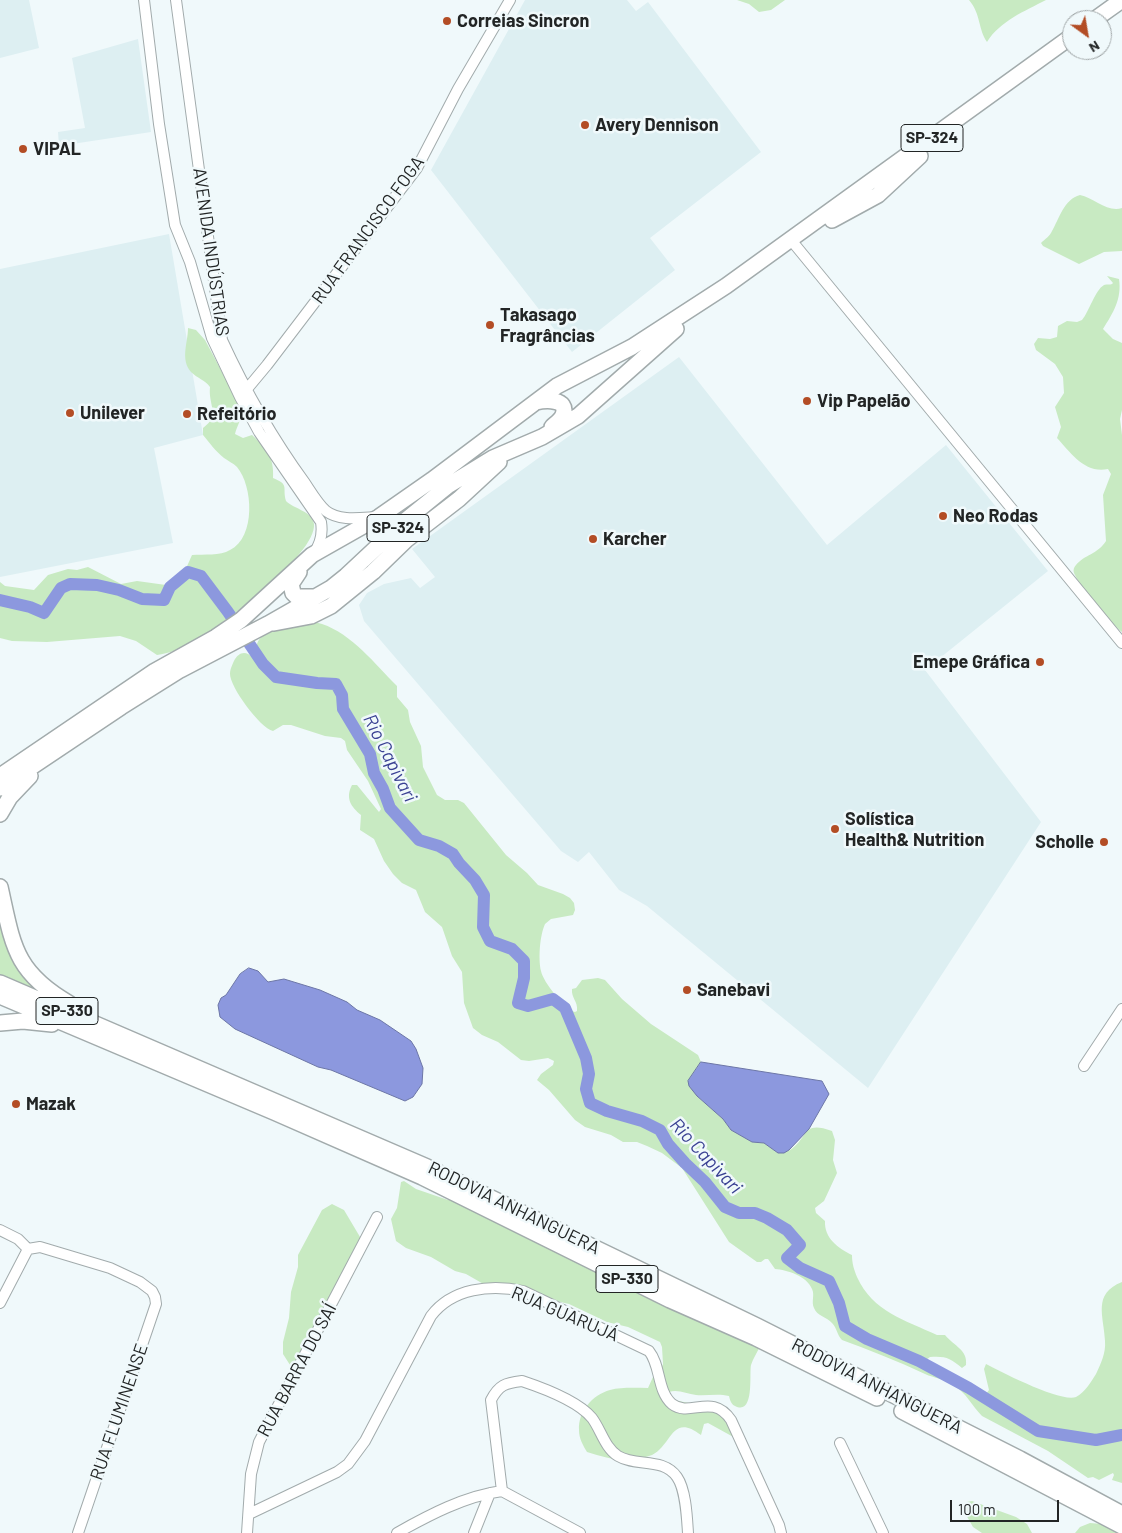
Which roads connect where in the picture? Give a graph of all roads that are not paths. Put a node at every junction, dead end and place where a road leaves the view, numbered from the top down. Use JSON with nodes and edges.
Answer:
{"nodes":[{"id":1,"x":144,"y":0,"type":"edge"},
{"id":2,"x":176,"y":0,"type":"edge"},
{"id":3,"x":510,"y":0,"type":"edge"},
{"id":4,"x":1122,"y":0,"type":"edge"},
{"id":5,"x":1108,"y":10,"type":"edge"},
{"id":6,"x":1062,"y":43,"type":"edge"},
{"id":7,"x":797,"y":236,"type":"junction"},
{"id":8,"x":726,"y":286,"type":"junction"},
{"id":9,"x":243,"y":394,"type":"junction"},
{"id":10,"x":534,"y":403,"type":"junction"},
{"id":11,"x":542,"y":437,"type":"junction"},
{"id":12,"x":515,"y":448,"type":"junction"},
{"id":13,"x":379,"y":517,"type":"junction"},
{"id":14,"x":312,"y":555,"type":"junction"},
{"id":15,"x":316,"y":597,"type":"junction"},
{"id":16,"x":264,"y":626,"type":"junction"},
{"id":17,"x":220,"y":642,"type":"junction"},
{"id":18,"x":1122,"y":643,"type":"edge"},
{"id":19,"x":71,"y":734,"type":"junction"},
{"id":20,"x":0,"y":767,"type":"edge"},
{"id":21,"x":0,"y":776,"type":"edge"},
{"id":22,"x":0,"y":788,"type":"edge"},
{"id":23,"x":0,"y":814,"type":"edge"},
{"id":24,"x":0,"y":887,"type":"edge"},
{"id":25,"x":0,"y":983,"type":"edge"},
{"id":26,"x":0,"y":996,"type":"edge"},
{"id":27,"x":1122,"y":1009,"type":"edge"},
{"id":28,"x":0,"y":1023,"type":"edge"},
{"id":29,"x":130,"y":1044,"type":"junction"},
{"id":30,"x":1084,"y":1066,"type":"dead end"},
{"id":31,"x":377,"y":1216,"type":"dead end"},
{"id":32,"x":0,"y":1230,"type":"edge"},
{"id":33,"x":28,"y":1249,"type":"junction"},
{"id":34,"x":0,"y":1303,"type":"edge"},
{"id":35,"x":840,"y":1443,"type":"dead end"},
{"id":36,"x":502,"y":1491,"type":"junction"},
{"id":37,"x":490,"y":1493,"type":"junction"},
{"id":38,"x":249,"y":1514,"type":"junction"},
{"id":39,"x":1122,"y":1514,"type":"edge"},
{"id":40,"x":1122,"y":1526,"type":"edge"},
{"id":41,"x":78,"y":1533,"type":"edge"},
{"id":42,"x":247,"y":1533,"type":"edge"},
{"id":43,"x":397,"y":1533,"type":"edge"},
{"id":44,"x":474,"y":1533,"type":"edge"},
{"id":45,"x":580,"y":1533,"type":"edge"},
{"id":46,"x":688,"y":1533,"type":"edge"},
{"id":47,"x":781,"y":1533,"type":"edge"},
{"id":48,"x":882,"y":1533,"type":"edge"}],
"edges":[{"from":1,"to":9,"type":"street","name":"AVENIDA INDÚSTRIAS"},
{"from":2,"to":9,"type":"street","name":"AVENIDA INDÚSTRIAS"},
{"from":3,"to":9,"type":"street","name":"RUA FRANCISCO FOGA"},
{"from":4,"to":5,"type":"highway"},
{"from":6,"to":7,"type":"highway","number":"SP-324"},
{"from":7,"to":8,"type":"highway","number":"SP-324"},
{"from":7,"to":18,"type":"street"},
{"from":8,"to":10,"type":"highway","number":"SP-324"},
{"from":8,"to":11,"type":"highway","number":"SP-324"},
{"from":9,"to":13,"type":"street","name":"AVENIDA INDÚSTRIAS"},
{"from":9,"to":14,"type":"street","name":"AVENIDA INDÚSTRIAS"},
{"from":10,"to":11,"type":"highway"},
{"from":10,"to":13,"type":"highway","number":"SP-324"},
{"from":11,"to":12,"type":"highway","number":"SP-324"},
{"from":12,"to":15,"type":"highway","number":"SP-324"},
{"from":12,"to":16,"type":"highway"},
{"from":13,"to":14,"type":"highway","number":"SP-324"},
{"from":14,"to":15,"type":"highway"},
{"from":14,"to":17,"type":"highway","number":"SP-324"},
{"from":15,"to":16,"type":"highway","number":"SP-324"},
{"from":16,"to":17,"type":"highway","number":"SP-324"},
{"from":17,"to":19,"type":"highway","number":"SP-324"},
{"from":19,"to":20,"type":"highway"},
{"from":19,"to":21,"type":"highway","number":"SP-324"},
{"from":19,"to":22,"type":"highway","number":"SP-324"},
{"from":19,"to":23,"type":"highway"},
{"from":24,"to":29,"type":"highway"},
{"from":25,"to":29,"type":"highway","name":"RODOVIA ANHANGUERA","number":"SP-330"},
{"from":26,"to":29,"type":"highway","name":"RODOVIA ANHANGUERA","number":"SP-330"},
{"from":27,"to":30,"type":"street"},
{"from":28,"to":29,"type":"highway"},
{"from":29,"to":39,"type":"highway","name":"RODOVIA ANHANGUERA","number":"SP-330"},
{"from":29,"to":40,"type":"highway","name":"RODOVIA ANHANGUERA","number":"SP-330"},
{"from":31,"to":38,"type":"street","name":"RUA BARRA DO SAÍ"},
{"from":32,"to":33,"type":"street"},
{"from":33,"to":34,"type":"street"},
{"from":33,"to":41,"type":"street","name":"RUA FLUMINENSE"},
{"from":35,"to":48,"type":"street"},
{"from":36,"to":37,"type":"street"},
{"from":36,"to":45,"type":"street"},
{"from":36,"to":46,"type":"street"},
{"from":37,"to":43,"type":"street"},
{"from":37,"to":44,"type":"street"},
{"from":38,"to":42,"type":"street","name":"RUA BARRA DO SAÍ"},
{"from":38,"to":47,"type":"street","name":"RUA GUARUJÁ"}]}
